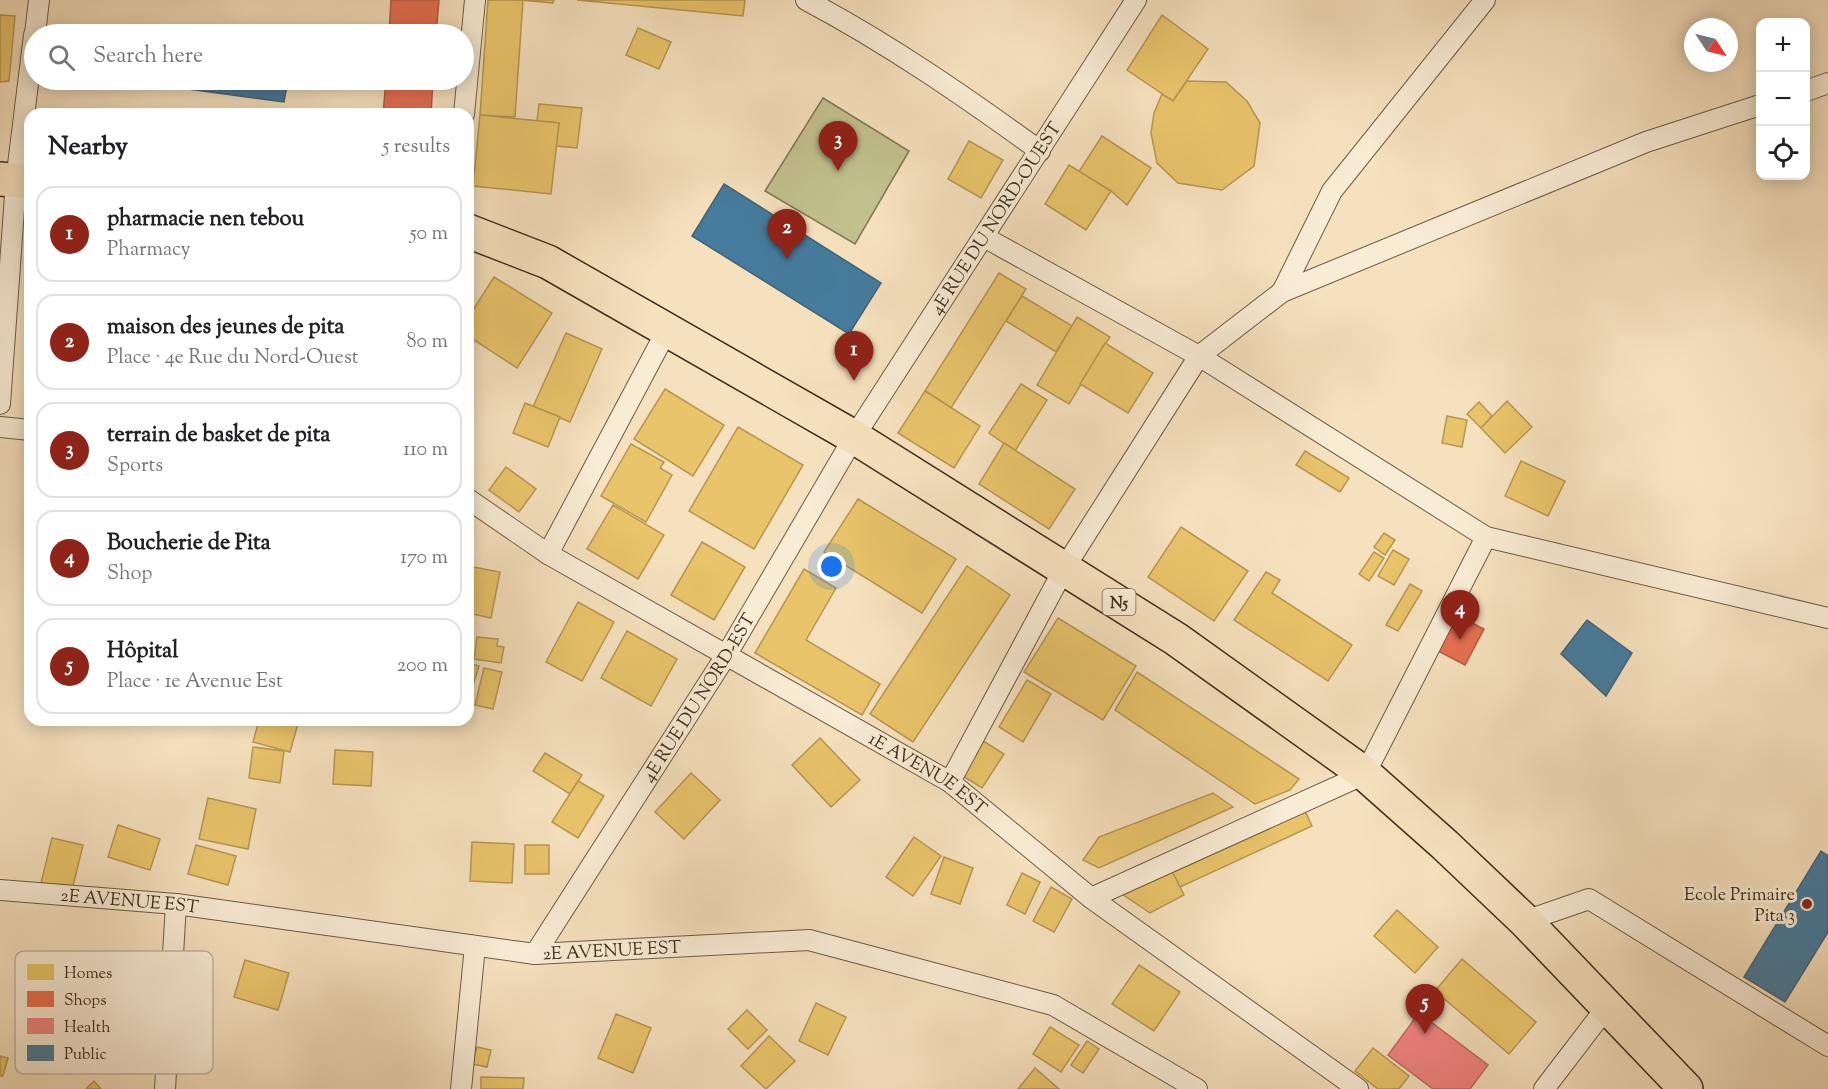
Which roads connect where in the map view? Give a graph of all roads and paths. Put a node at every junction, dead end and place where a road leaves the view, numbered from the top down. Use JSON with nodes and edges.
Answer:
{"nodes":[{"id":1,"x":39,"y":0,"type":"edge"},
{"id":2,"x":475,"y":0,"type":"edge"},
{"id":3,"x":806,"y":0,"type":"edge"},
{"id":4,"x":1136,"y":0,"type":"edge"},
{"id":5,"x":1485,"y":0,"type":"edge"},
{"id":6,"x":36,"y":24,"type":"edge"},
{"id":7,"x":473,"y":24,"type":"edge"},
{"id":8,"x":1828,"y":83,"type":"edge"},
{"id":9,"x":27,"y":90,"type":"edge"},
{"id":10,"x":466,"y":90,"type":"edge"},
{"id":11,"x":1810,"y":90,"type":"edge"},
{"id":12,"x":1756,"y":107,"type":"edge"},
{"id":13,"x":24,"y":108,"type":"edge"},
{"id":14,"x":465,"y":108,"type":"edge"},
{"id":15,"x":24,"y":112,"type":"edge"},
{"id":16,"x":1040,"y":151,"type":"junction"},
{"id":17,"x":15,"y":181,"type":"edge"},
{"id":18,"x":474,"y":233,"type":"edge"},
{"id":19,"x":984,"y":237,"type":"junction"},
{"id":20,"x":1282,"y":292,"type":"junction"},
{"id":21,"x":666,"y":332,"type":"junction"},
{"id":22,"x":1199,"y":356,"type":"junction"},
{"id":23,"x":0,"y":404,"type":"edge"},
{"id":24,"x":0,"y":427,"type":"edge"},
{"id":25,"x":24,"y":429,"type":"edge"},
{"id":26,"x":854,"y":437,"type":"junction"},
{"id":27,"x":474,"y":503,"type":"edge"},
{"id":28,"x":1486,"y":537,"type":"junction"},
{"id":29,"x":548,"y":554,"type":"junction"},
{"id":30,"x":1065,"y":567,"type":"junction"},
{"id":31,"x":1828,"y":618,"type":"edge"},
{"id":32,"x":727,"y":654,"type":"junction"},
{"id":33,"x":1365,"y":774,"type":"junction"},
{"id":34,"x":950,"y":782,"type":"junction"},
{"id":35,"x":0,"y":890,"type":"edge"},
{"id":36,"x":1091,"y":898,"type":"junction"},
{"id":37,"x":176,"y":904,"type":"junction"},
{"id":38,"x":1525,"y":921,"type":"junction"},
{"id":39,"x":474,"y":946,"type":"junction"},
{"id":40,"x":173,"y":951,"type":"edge"},
{"id":41,"x":535,"y":954,"type":"junction"},
{"id":42,"x":1606,"y":1008,"type":"junction"},
{"id":43,"x":1828,"y":1046,"type":"edge"},
{"id":44,"x":166,"y":1074,"type":"edge"},
{"id":45,"x":165,"y":1089,"type":"edge"},
{"id":46,"x":461,"y":1089,"type":"edge"},
{"id":47,"x":1197,"y":1089,"type":"edge"},
{"id":48,"x":1358,"y":1089,"type":"edge"},
{"id":49,"x":1544,"y":1089,"type":"edge"},
{"id":50,"x":1686,"y":1089,"type":"edge"}],
"edges":[{"from":1,"to":6,"type":"street"},
{"from":2,"to":7,"type":"street"},
{"from":3,"to":16,"type":"street"},
{"from":4,"to":16,"type":"street","name":"4E RUE DU NORD-OUEST"},
{"from":5,"to":20,"type":"street"},
{"from":8,"to":11,"type":"street"},
{"from":9,"to":13,"type":"street"},
{"from":10,"to":14,"type":"street"},
{"from":12,"to":20,"type":"street"},
{"from":15,"to":17,"type":"street"},
{"from":16,"to":19,"type":"street","name":"4E RUE DU NORD-OUEST"},
{"from":17,"to":23,"type":"street"},
{"from":18,"to":21,"type":"highway","number":"N5"},
{"from":19,"to":22,"type":"street"},
{"from":19,"to":26,"type":"street","name":"4E RUE DU NORD-OUEST"},
{"from":20,"to":22,"type":"street"},
{"from":21,"to":26,"type":"highway","number":"N5"},
{"from":21,"to":29,"type":"street"},
{"from":22,"to":28,"type":"street"},
{"from":22,"to":30,"type":"street"},
{"from":24,"to":25,"type":"street"},
{"from":26,"to":30,"type":"highway","number":"N5"},
{"from":26,"to":32,"type":"street","name":"4E RUE DU NORD-EST"},
{"from":27,"to":29,"type":"street","name":"1E AVENUE EST"},
{"from":28,"to":31,"type":"street"},
{"from":28,"to":33,"type":"street"},
{"from":29,"to":32,"type":"street","name":"1E AVENUE EST"},
{"from":30,"to":33,"type":"highway","number":"N5"},
{"from":30,"to":34,"type":"street"},
{"from":32,"to":34,"type":"street","name":"1E AVENUE EST"},
{"from":32,"to":41,"type":"street","name":"4E RUE DU NORD-EST"},
{"from":33,"to":36,"type":"street"},
{"from":33,"to":38,"type":"highway","number":"N5"},
{"from":34,"to":36,"type":"street","name":"1E AVENUE EST"},
{"from":35,"to":37,"type":"street","name":"2E AVENUE EST"},
{"from":36,"to":48,"type":"street","name":"1E AVENUE EST"},
{"from":37,"to":39,"type":"street","name":"2E AVENUE EST"},
{"from":37,"to":40,"type":"street"},
{"from":38,"to":42,"type":"highway","number":"N5"},
{"from":38,"to":43,"type":"street"},
{"from":39,"to":41,"type":"street","name":"2E AVENUE EST"},
{"from":39,"to":46,"type":"street"},
{"from":41,"to":47,"type":"street","name":"2E AVENUE EST"},
{"from":42,"to":49,"type":"street"},
{"from":42,"to":50,"type":"highway","number":"N5"},
{"from":44,"to":45,"type":"street"}]}
